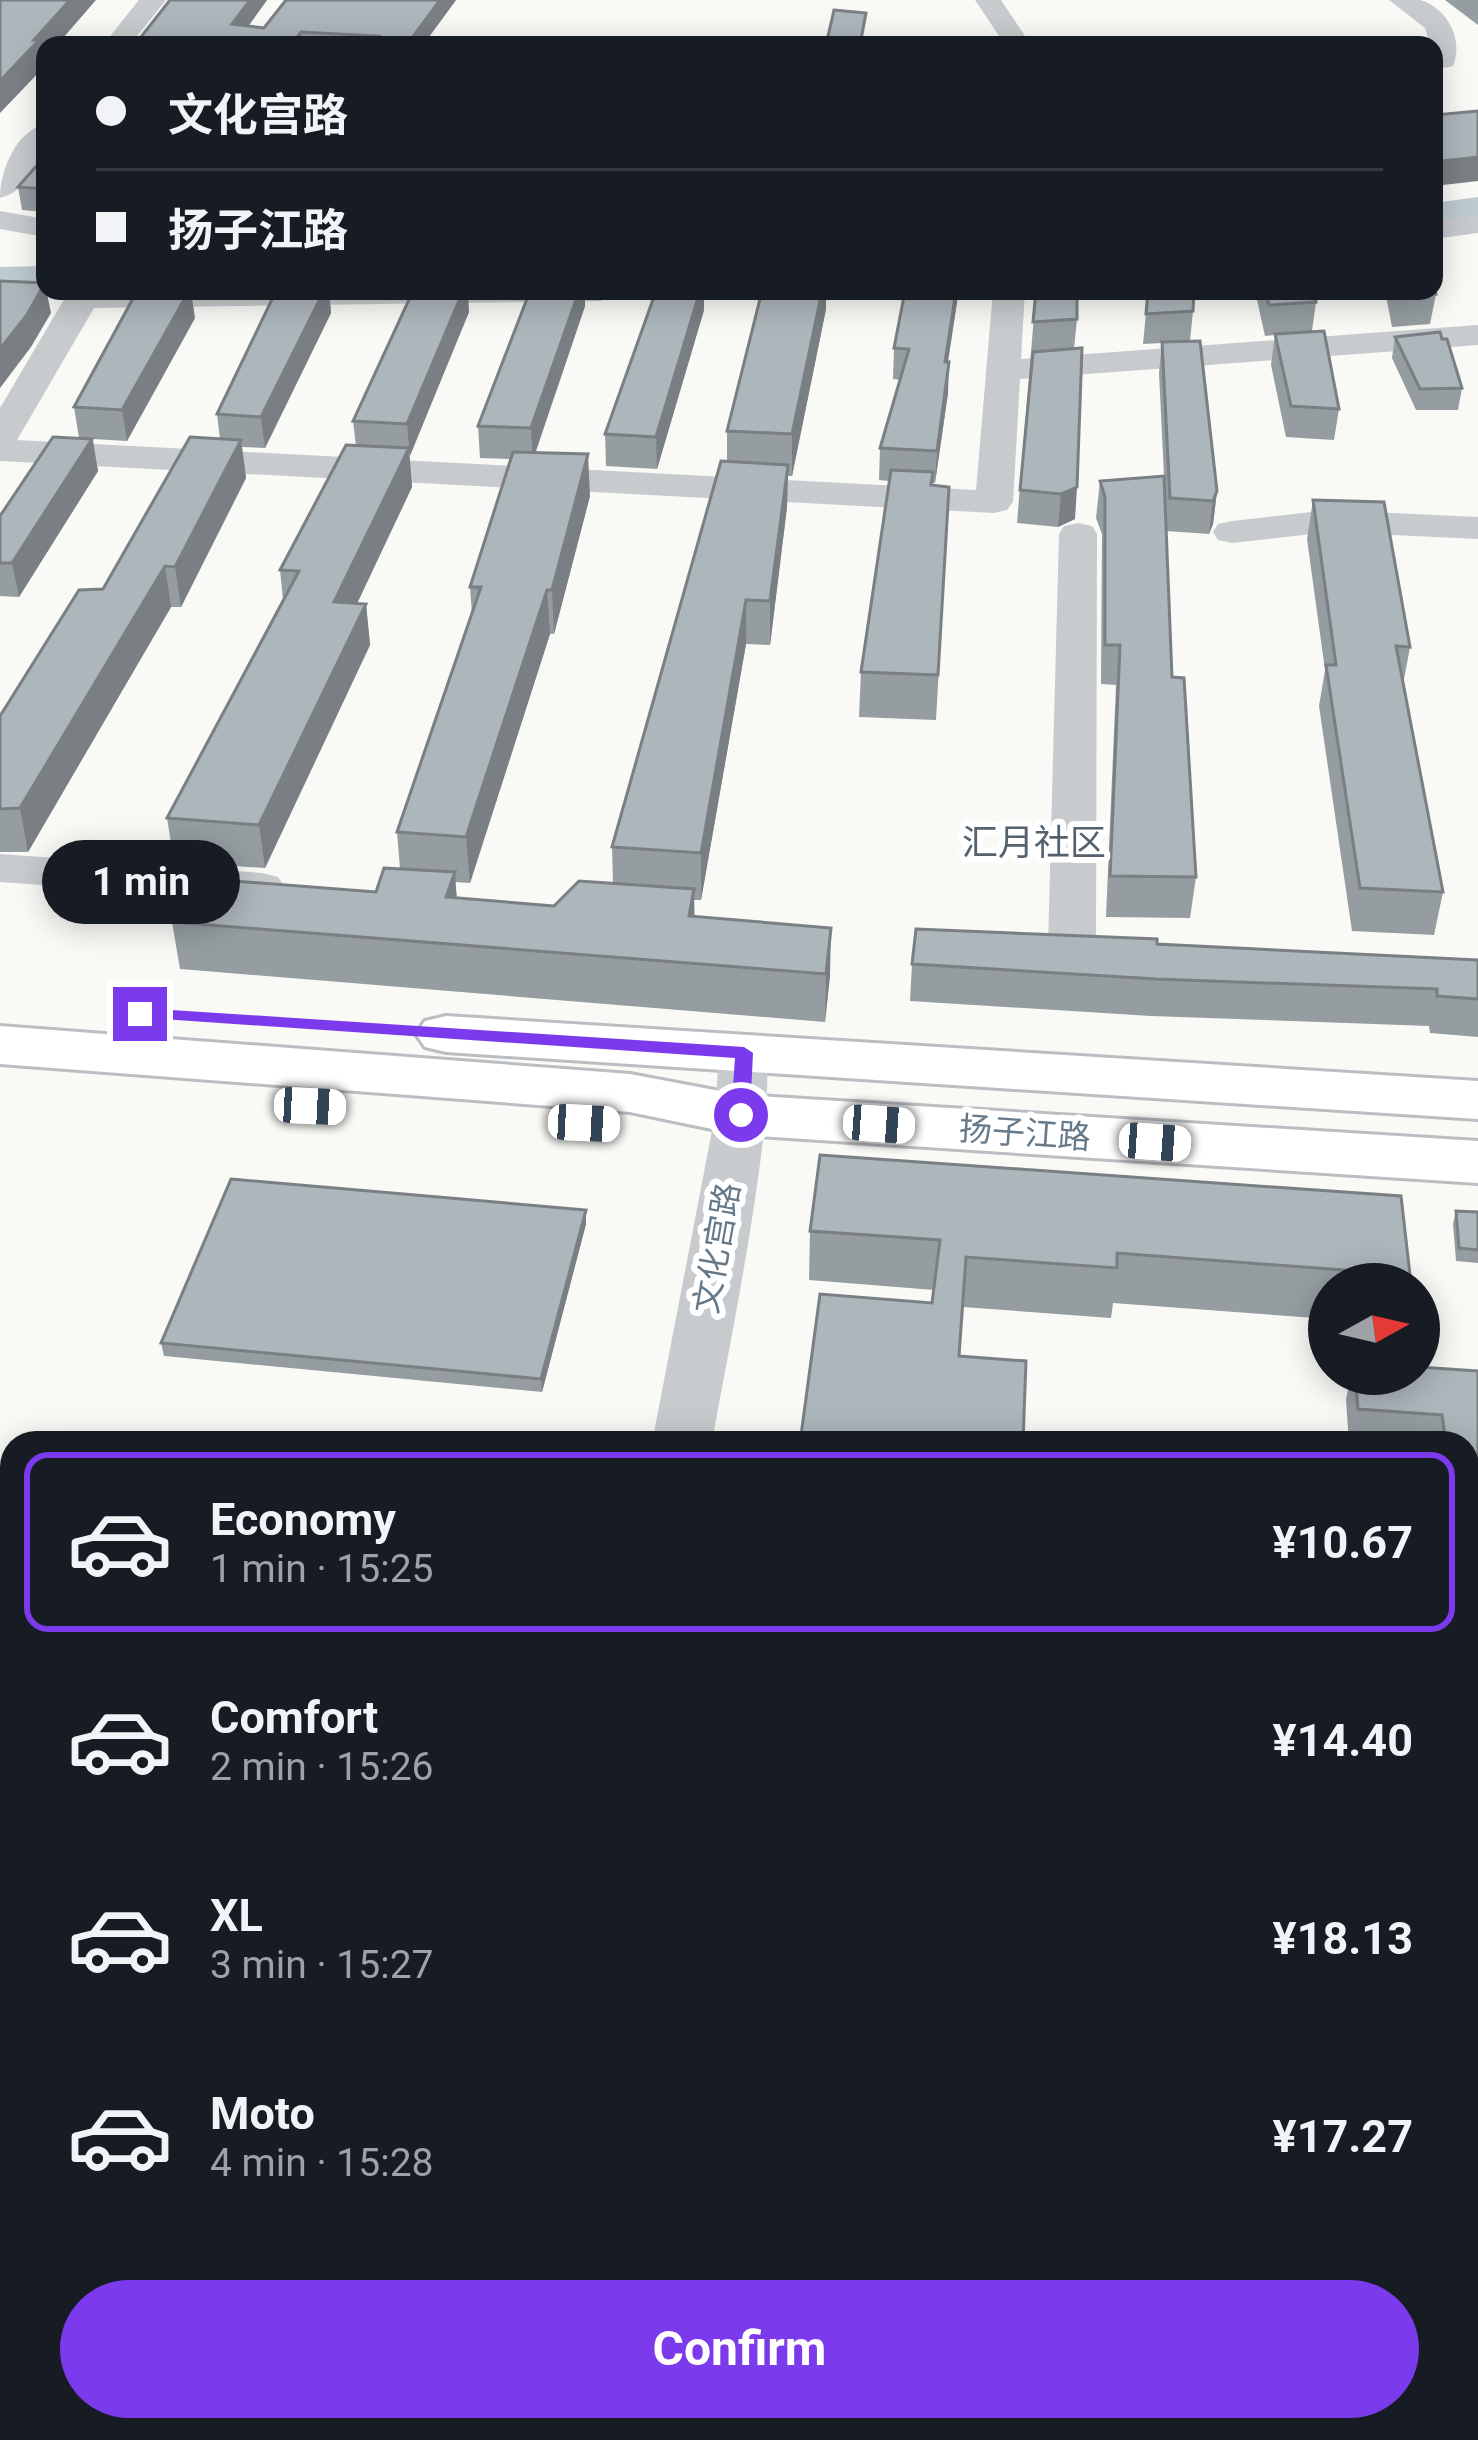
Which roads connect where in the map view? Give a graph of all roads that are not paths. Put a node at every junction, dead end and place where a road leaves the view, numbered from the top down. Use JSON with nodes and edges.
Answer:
{"nodes":[{"id":1,"x":153,"y":0,"type":"edge"},
{"id":2,"x":988,"y":0,"type":"edge"},
{"id":3,"x":1402,"y":0,"type":"edge"},
{"id":4,"x":123,"y":36,"type":"edge"},
{"id":5,"x":1012,"y":36,"type":"edge"},
{"id":6,"x":1443,"y":60,"type":"edge"},
{"id":7,"x":36,"y":144,"type":"edge"},
{"id":8,"x":0,"y":189,"type":"edge"},
{"id":9,"x":0,"y":220,"type":"edge"},
{"id":10,"x":1478,"y":224,"type":"edge"},
{"id":11,"x":36,"y":226,"type":"edge"},
{"id":12,"x":1443,"y":229,"type":"edge"},
{"id":13,"x":80,"y":300,"type":"edge"},
{"id":14,"x":1008,"y":300,"type":"edge"},
{"id":15,"x":1478,"y":335,"type":"edge"},
{"id":16,"x":1004,"y":370,"type":"junction"},
{"id":17,"x":0,"y":438,"type":"edge"},
{"id":18,"x":0,"y":450,"type":"edge"},
{"id":19,"x":1478,"y":528,"type":"edge"},
{"id":20,"x":1232,"y":532,"type":"dead end"},
{"id":21,"x":1078,"y":534,"type":"dead end"},
{"id":22,"x":0,"y":868,"type":"edge"},
{"id":23,"x":304,"y":890,"type":"edge"},
{"id":24,"x":1072,"y":946,"type":"edge"},
{"id":25,"x":0,"y":1005,"type":"edge"},
{"id":26,"x":0,"y":1045,"type":"edge"},
{"id":27,"x":744,"y":1053,"type":"junction"},
{"id":28,"x":0,"y":1085,"type":"edge"},
{"id":29,"x":1478,"y":1100,"type":"edge"},
{"id":30,"x":741,"y":1115,"type":"junction"},
{"id":31,"x":1478,"y":1162,"type":"edge"},
{"id":32,"x":684,"y":1431,"type":"edge"}],
"edges":[{"from":1,"to":4,"type":"street"},
{"from":2,"to":5,"type":"street"},
{"from":3,"to":6,"type":"street"},
{"from":7,"to":8,"type":"street"},
{"from":9,"to":11,"type":"street"},
{"from":10,"to":12,"type":"street"},
{"from":13,"to":17,"type":"street"},
{"from":14,"to":16,"type":"street"},
{"from":15,"to":16,"type":"street"},
{"from":16,"to":18,"type":"street"},
{"from":19,"to":20,"type":"street"},
{"from":21,"to":24,"type":"street"},
{"from":22,"to":23,"type":"street"},
{"from":25,"to":27,"type":"main road","name":"扬子江路"},
{"from":26,"to":30,"type":"main road","name":"扬子江路"},
{"from":27,"to":29,"type":"main road","name":"扬子江路"},
{"from":27,"to":30,"type":"street","name":"文化宫路"},
{"from":28,"to":30,"type":"main road"},
{"from":30,"to":31,"type":"main road","name":"扬子江路"},
{"from":30,"to":32,"type":"street","name":"文化宫路"}]}
